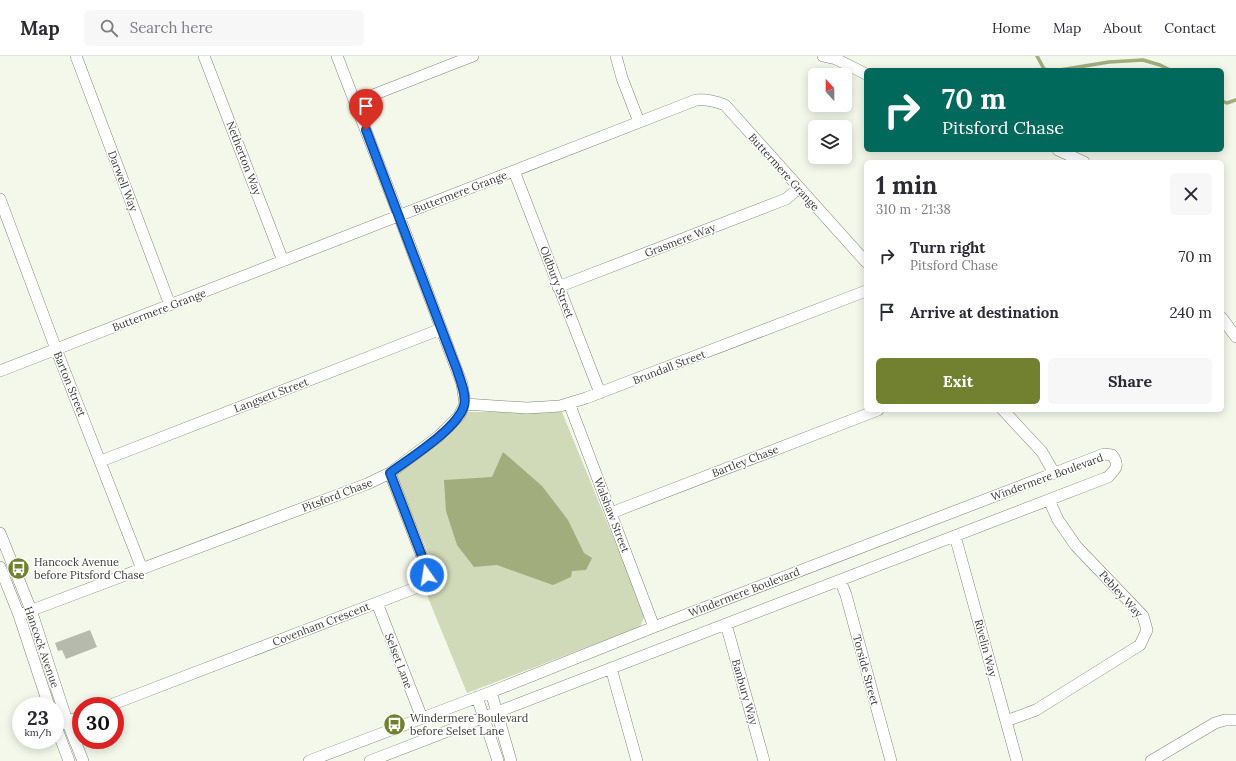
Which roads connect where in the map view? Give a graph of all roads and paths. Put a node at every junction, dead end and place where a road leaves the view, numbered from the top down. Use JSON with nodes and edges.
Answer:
{"nodes":[{"id":1,"x":76,"y":56,"type":"edge"},
{"id":2,"x":204,"y":56,"type":"edge"},
{"id":3,"x":337,"y":56,"type":"edge"},
{"id":4,"x":473,"y":56,"type":"edge"},
{"id":5,"x":616,"y":56,"type":"edge"},
{"id":6,"x":823,"y":56,"type":"edge"},
{"id":7,"x":864,"y":73,"type":"edge"},
{"id":8,"x":355,"y":102,"type":"junction"},
{"id":9,"x":639,"y":122,"type":"junction"},
{"id":10,"x":1062,"y":152,"type":"edge"},
{"id":11,"x":1080,"y":160,"type":"edge"},
{"id":12,"x":514,"y":171,"type":"junction"},
{"id":13,"x":799,"y":188,"type":"junction"},
{"id":14,"x":0,"y":199,"type":"edge"},
{"id":15,"x":399,"y":216,"type":"junction"},
{"id":16,"x":864,"y":260,"type":"edge"},
{"id":17,"x":283,"y":261,"type":"junction"},
{"id":18,"x":558,"y":287,"type":"junction"},
{"id":19,"x":864,"y":292,"type":"edge"},
{"id":20,"x":170,"y":305,"type":"junction"},
{"id":21,"x":1224,"y":321,"type":"edge"},
{"id":22,"x":441,"y":329,"type":"junction"},
{"id":23,"x":1236,"y":337,"type":"edge"},
{"id":24,"x":56,"y":349,"type":"junction"},
{"id":25,"x":0,"y":371,"type":"edge"},
{"id":26,"x":600,"y":393,"type":"junction"},
{"id":27,"x":569,"y":403,"type":"junction"},
{"id":28,"x":464,"y":404,"type":"junction"},
{"id":29,"x":873,"y":412,"type":"edge"},
{"id":30,"x":1005,"y":412,"type":"edge"},
{"id":31,"x":101,"y":461,"type":"junction"},
{"id":32,"x":390,"y":473,"type":"junction"},
{"id":33,"x":1054,"y":473,"type":"junction"},
{"id":34,"x":1049,"y":500,"type":"junction"},
{"id":35,"x":611,"y":513,"type":"junction"},
{"id":36,"x":0,"y":533,"type":"edge"},
{"id":37,"x":955,"y":536,"type":"junction"},
{"id":38,"x":0,"y":567,"type":"edge"},
{"id":39,"x":142,"y":569,"type":"junction"},
{"id":40,"x":840,"y":580,"type":"junction"},
{"id":41,"x":376,"y":603,"type":"junction"},
{"id":42,"x":31,"y":610,"type":"junction"},
{"id":43,"x":19,"y":615,"type":"junction"},
{"id":44,"x":726,"y":624,"type":"junction"},
{"id":45,"x":654,"y":627,"type":"junction"},
{"id":46,"x":611,"y":668,"type":"junction"},
{"id":47,"x":492,"y":692,"type":"junction"},
{"id":48,"x":46,"y":697,"type":"edge"},
{"id":49,"x":477,"y":697,"type":"junction"},
{"id":50,"x":124,"y":700,"type":"edge"},
{"id":51,"x":498,"y":712,"type":"junction"},
{"id":52,"x":484,"y":717,"type":"junction"},
{"id":53,"x":422,"y":718,"type":"junction"},
{"id":54,"x":72,"y":719,"type":"edge"},
{"id":55,"x":1236,"y":719,"type":"edge"},
{"id":56,"x":67,"y":721,"type":"junction"},
{"id":57,"x":1006,"y":721,"type":"junction"},
{"id":58,"x":64,"y":722,"type":"edge"},
{"id":59,"x":64,"y":748,"type":"edge"},
{"id":60,"x":69,"y":761,"type":"edge"},
{"id":61,"x":83,"y":761,"type":"edge"},
{"id":62,"x":309,"y":761,"type":"edge"},
{"id":63,"x":370,"y":761,"type":"edge"},
{"id":64,"x":498,"y":761,"type":"edge"},
{"id":65,"x":511,"y":761,"type":"edge"},
{"id":66,"x":637,"y":761,"type":"edge"},
{"id":67,"x":764,"y":761,"type":"edge"},
{"id":68,"x":891,"y":761,"type":"edge"},
{"id":69,"x":1017,"y":761,"type":"edge"},
{"id":70,"x":1151,"y":761,"type":"edge"}],
"edges":[{"from":1,"to":20,"type":"street","name":"Darwell Way"},
{"from":2,"to":17,"type":"street","name":"Netherton Way"},
{"from":3,"to":8,"type":"street"},
{"from":4,"to":8,"type":"street"},
{"from":5,"to":9,"type":"street"},
{"from":6,"to":7,"type":"street"},
{"from":8,"to":15,"type":"street"},
{"from":9,"to":12,"type":"street","name":"Buttermere Grange"},
{"from":9,"to":13,"type":"street","name":"Buttermere Grange"},
{"from":10,"to":11,"type":"street"},
{"from":12,"to":15,"type":"street","name":"Buttermere Grange"},
{"from":12,"to":18,"type":"street","name":"Oldbury Street"},
{"from":13,"to":16,"type":"street","name":"Buttermere Grange"},
{"from":13,"to":18,"type":"street","name":"Grasmere Way"},
{"from":14,"to":24,"type":"street","name":"Barton Street"},
{"from":15,"to":17,"type":"street","name":"Buttermere Grange"},
{"from":15,"to":22,"type":"street"},
{"from":17,"to":20,"type":"street","name":"Buttermere Grange"},
{"from":18,"to":26,"type":"street","name":"Oldbury Street"},
{"from":19,"to":26,"type":"street","name":"Brundall Street"},
{"from":20,"to":24,"type":"street","name":"Buttermere Grange"},
{"from":21,"to":23,"type":"street"},
{"from":22,"to":28,"type":"street"},
{"from":22,"to":31,"type":"street","name":"Langsett Street"},
{"from":24,"to":25,"type":"street","name":"Buttermere Grange"},
{"from":24,"to":31,"type":"street","name":"Barton Street"},
{"from":26,"to":27,"type":"street","name":"Brundall Street"},
{"from":27,"to":28,"type":"street","name":"Brundall Street"},
{"from":27,"to":35,"type":"street","name":"Walshaw Street"},
{"from":28,"to":32,"type":"street","name":"Pitsford Chase"},
{"from":29,"to":35,"type":"street","name":"Bartley Chase"},
{"from":30,"to":33,"type":"street"},
{"from":31,"to":39,"type":"street","name":"Barton Street"},
{"from":32,"to":39,"type":"street","name":"Pitsford Chase"},
{"from":32,"to":41,"type":"street","name":"Covenham Crescent"},
{"from":33,"to":34,"type":"street","name":"Windermere Boulevard"},
{"from":33,"to":45,"type":"street","name":"Windermere Boulevard"},
{"from":34,"to":37,"type":"street","name":"Windermere Boulevard"},
{"from":34,"to":57,"type":"street","name":"Pebley Way"},
{"from":35,"to":45,"type":"street","name":"Walshaw Street"},
{"from":36,"to":42,"type":"street","name":"Hancock Avenue"},
{"from":37,"to":40,"type":"street","name":"Windermere Boulevard"},
{"from":37,"to":57,"type":"street","name":"Rivelin Way"},
{"from":38,"to":43,"type":"street","name":"Hancock Avenue"},
{"from":39,"to":42,"type":"street","name":"Pitsford Chase"},
{"from":40,"to":44,"type":"street","name":"Windermere Boulevard"},
{"from":40,"to":68,"type":"street","name":"Torside Street"},
{"from":41,"to":50,"type":"street","name":"Covenham Crescent"},
{"from":41,"to":53,"type":"street","name":"Selset Lane"},
{"from":42,"to":43,"type":"street","name":"Pitsford Chase"},
{"from":42,"to":56,"type":"street","name":"Hancock Avenue"},
{"from":43,"to":48,"type":"street","name":"Hancock Avenue"},
{"from":44,"to":46,"type":"street","name":"Windermere Boulevard"},
{"from":44,"to":67,"type":"street","name":"Banbury Way"},
{"from":45,"to":47,"type":"street","name":"Windermere Boulevard"},
{"from":46,"to":51,"type":"street","name":"Windermere Boulevard"},
{"from":46,"to":66,"type":"street"},
{"from":47,"to":49,"type":"street","name":"Windermere Boulevard"},
{"from":47,"to":51,"type":"street"},
{"from":49,"to":52,"type":"street"},
{"from":49,"to":53,"type":"street","name":"Windermere Boulevard"},
{"from":51,"to":52,"type":"street","name":"Windermere Boulevard"},
{"from":51,"to":65,"type":"street"},
{"from":52,"to":63,"type":"street","name":"Windermere Boulevard"},
{"from":52,"to":64,"type":"street"},
{"from":53,"to":62,"type":"street","name":"Windermere Boulevard"},
{"from":54,"to":56,"type":"street"},
{"from":55,"to":70,"type":"street"},
{"from":56,"to":58,"type":"street"},
{"from":56,"to":61,"type":"street","name":"Hancock Avenue"},
{"from":57,"to":69,"type":"street","name":"Rivelin Way"},
{"from":59,"to":60,"type":"street"}]}
